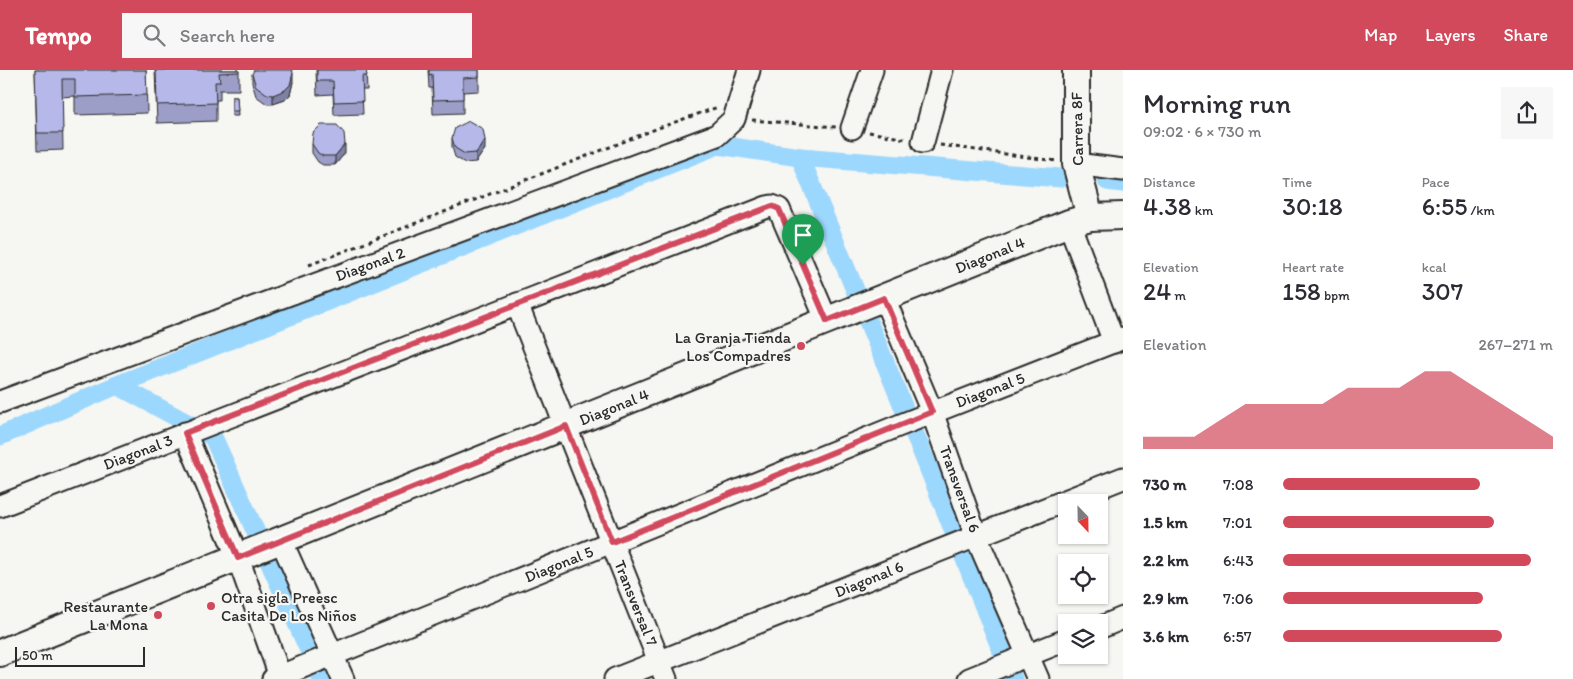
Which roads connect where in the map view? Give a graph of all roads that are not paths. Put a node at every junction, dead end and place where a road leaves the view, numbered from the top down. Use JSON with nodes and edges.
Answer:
{"nodes":[{"id":1,"x":749,"y":70,"type":"edge"},
{"id":2,"x":872,"y":70,"type":"edge"},
{"id":3,"x":942,"y":70,"type":"edge"},
{"id":4,"x":1076,"y":70,"type":"edge"},
{"id":5,"x":852,"y":128,"type":"dead end"},
{"id":6,"x":923,"y":142,"type":"dead end"},
{"id":7,"x":1076,"y":164,"type":"junction"},
{"id":8,"x":1123,"y":170,"type":"edge"},
{"id":9,"x":1123,"y":216,"type":"edge"},
{"id":10,"x":1079,"y":220,"type":"junction"},
{"id":11,"x":517,"y":304,"type":"junction"},
{"id":12,"x":870,"y":304,"type":"junction"},
{"id":13,"x":827,"y":321,"type":"junction"},
{"id":14,"x":1118,"y":340,"type":"edge"},
{"id":15,"x":0,"y":402,"type":"edge"},
{"id":16,"x":928,"y":414,"type":"junction"},
{"id":17,"x":566,"y":426,"type":"junction"},
{"id":18,"x":194,"y":430,"type":"junction"},
{"id":19,"x":1123,"y":478,"type":"edge"},
{"id":20,"x":0,"y":506,"type":"edge"},
{"id":21,"x":612,"y":542,"type":"junction"},
{"id":22,"x":962,"y":542,"type":"junction"},
{"id":23,"x":261,"y":549,"type":"junction"},
{"id":24,"x":1123,"y":618,"type":"edge"},
{"id":25,"x":1108,"y":624,"type":"edge"},
{"id":26,"x":1058,"y":643,"type":"edge"},
{"id":27,"x":0,"y":653,"type":"edge"},
{"id":28,"x":329,"y":657,"type":"junction"},
{"id":29,"x":1022,"y":658,"type":"junction"},
{"id":30,"x":663,"y":670,"type":"edge"},
{"id":31,"x":283,"y":676,"type":"edge"},
{"id":32,"x":343,"y":679,"type":"edge"},
{"id":33,"x":615,"y":679,"type":"edge"},
{"id":34,"x":969,"y":679,"type":"edge"},
{"id":35,"x":1038,"y":679,"type":"edge"}],
"edges":[{"from":1,"to":15,"type":"street","name":"Diagonal 2"},
{"from":2,"to":5,"type":"street"},
{"from":3,"to":6,"type":"street"},
{"from":4,"to":7,"type":"street","name":"Carrera 8F"},
{"from":7,"to":8,"type":"street"},
{"from":7,"to":10,"type":"street","name":"Carrera 8F"},
{"from":9,"to":10,"type":"street"},
{"from":10,"to":12,"type":"street","name":"Diagonal 4"},
{"from":10,"to":14,"type":"street"},
{"from":11,"to":13,"type":"street","name":"Diagonal 3"},
{"from":11,"to":17,"type":"street","name":"Transversal 7"},
{"from":11,"to":18,"type":"street","name":"Diagonal 3"},
{"from":12,"to":13,"type":"street","name":"Diagonal 4"},
{"from":12,"to":16,"type":"street","name":"Transversal 6"},
{"from":13,"to":17,"type":"street","name":"Diagonal 4"},
{"from":14,"to":16,"type":"street","name":"Diagonal 5"},
{"from":16,"to":21,"type":"street","name":"Diagonal 5"},
{"from":16,"to":22,"type":"street","name":"Transversal 6"},
{"from":17,"to":21,"type":"street","name":"Transversal 7"},
{"from":17,"to":23,"type":"street","name":"Diagonal 4"},
{"from":18,"to":20,"type":"street","name":"Diagonal 3"},
{"from":18,"to":23,"type":"street"},
{"from":19,"to":22,"type":"street","name":"Diagonal 6"},
{"from":21,"to":28,"type":"street","name":"Diagonal 5"},
{"from":21,"to":30,"type":"street","name":"Transversal 7"},
{"from":22,"to":29,"type":"street","name":"Transversal 6"},
{"from":22,"to":30,"type":"street","name":"Diagonal 6"},
{"from":23,"to":27,"type":"street","name":"Diagonal 4"},
{"from":23,"to":28,"type":"street"},
{"from":23,"to":31,"type":"street"},
{"from":24,"to":25,"type":"street"},
{"from":26,"to":29,"type":"street"},
{"from":28,"to":31,"type":"street","name":"Diagonal 5"},
{"from":28,"to":32,"type":"street"},
{"from":29,"to":34,"type":"street"},
{"from":29,"to":35,"type":"street","name":"Transversal 6"},
{"from":30,"to":33,"type":"street","name":"Diagonal 6"}]}
